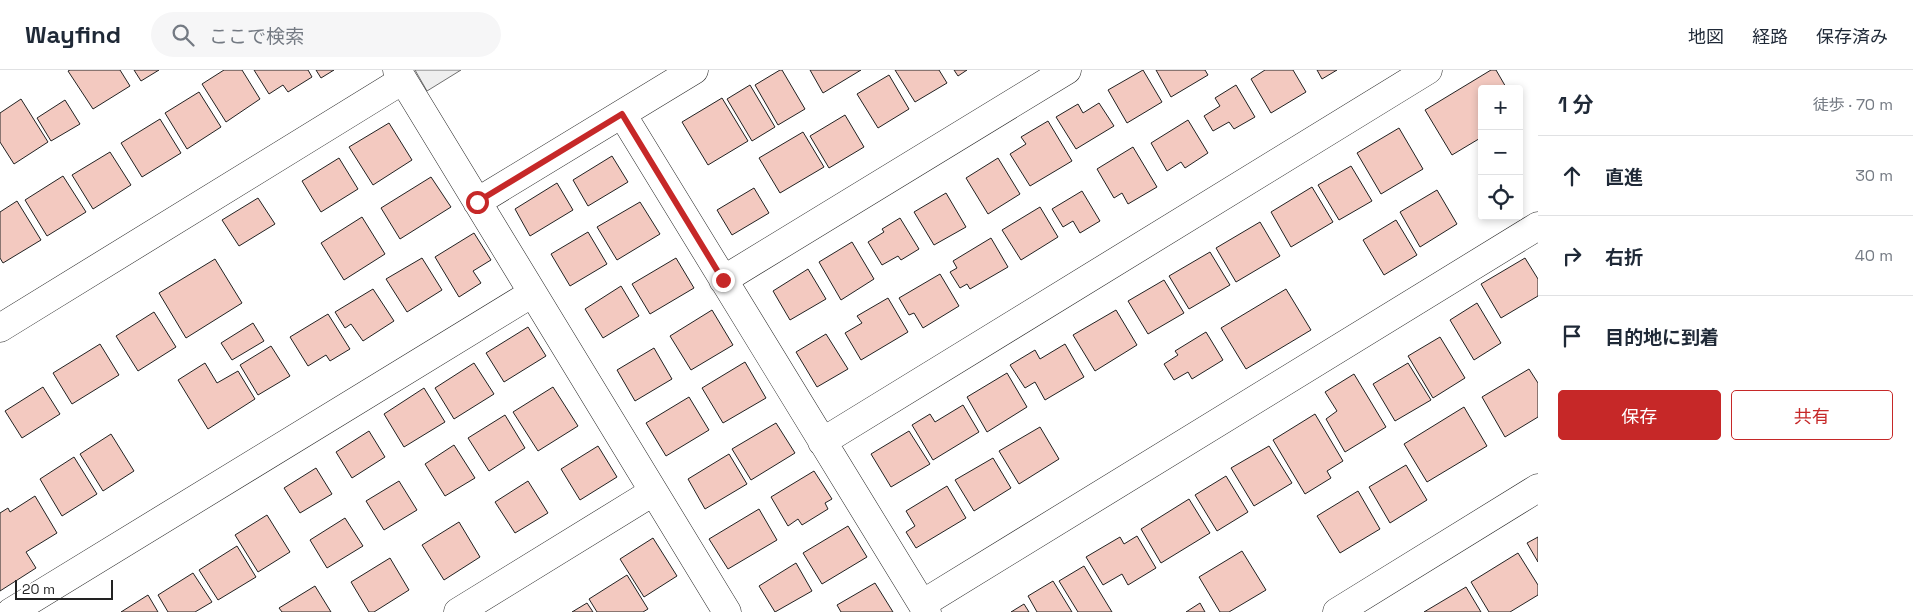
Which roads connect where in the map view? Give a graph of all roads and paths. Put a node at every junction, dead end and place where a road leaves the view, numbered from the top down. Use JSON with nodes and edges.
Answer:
{"nodes":[{"id":1,"x":694,"y":70,"type":"edge"},
{"id":2,"x":1067,"y":70,"type":"edge"},
{"id":3,"x":1428,"y":70,"type":"edge"},
{"id":4,"x":400,"y":75,"type":"edge"},
{"id":5,"x":622,"y":114,"type":"junction"},
{"id":6,"x":477,"y":202,"type":"junction"},
{"id":7,"x":1538,"y":226,"type":"edge"},
{"id":8,"x":723,"y":280,"type":"junction"},
{"id":9,"x":531,"y":294,"type":"junction"},
{"id":10,"x":0,"y":328,"type":"edge"},
{"id":11,"x":822,"y":442,"type":"junction"},
{"id":12,"x":1538,"y":488,"type":"edge"},
{"id":13,"x":653,"y":492,"type":"junction"},
{"id":14,"x":924,"y":608,"type":"edge"},
{"id":15,"x":11,"y":612,"type":"edge"},
{"id":16,"x":458,"y":612,"type":"edge"},
{"id":17,"x":727,"y":612,"type":"edge"},
{"id":18,"x":1337,"y":612,"type":"edge"}],
"edges":[{"from":1,"to":5,"type":"street"},
{"from":2,"to":8,"type":"street"},
{"from":3,"to":11,"type":"street"},
{"from":4,"to":6,"type":"street"},
{"from":4,"to":10,"type":"street"},
{"from":5,"to":6,"type":"street"},
{"from":5,"to":8,"type":"street"},
{"from":6,"to":9,"type":"street"},
{"from":7,"to":14,"type":"street"},
{"from":8,"to":11,"type":"street"},
{"from":9,"to":13,"type":"street"},
{"from":9,"to":15,"type":"street"},
{"from":11,"to":14,"type":"street"},
{"from":12,"to":18,"type":"street"},
{"from":13,"to":16,"type":"street"},
{"from":13,"to":17,"type":"street"}]}
